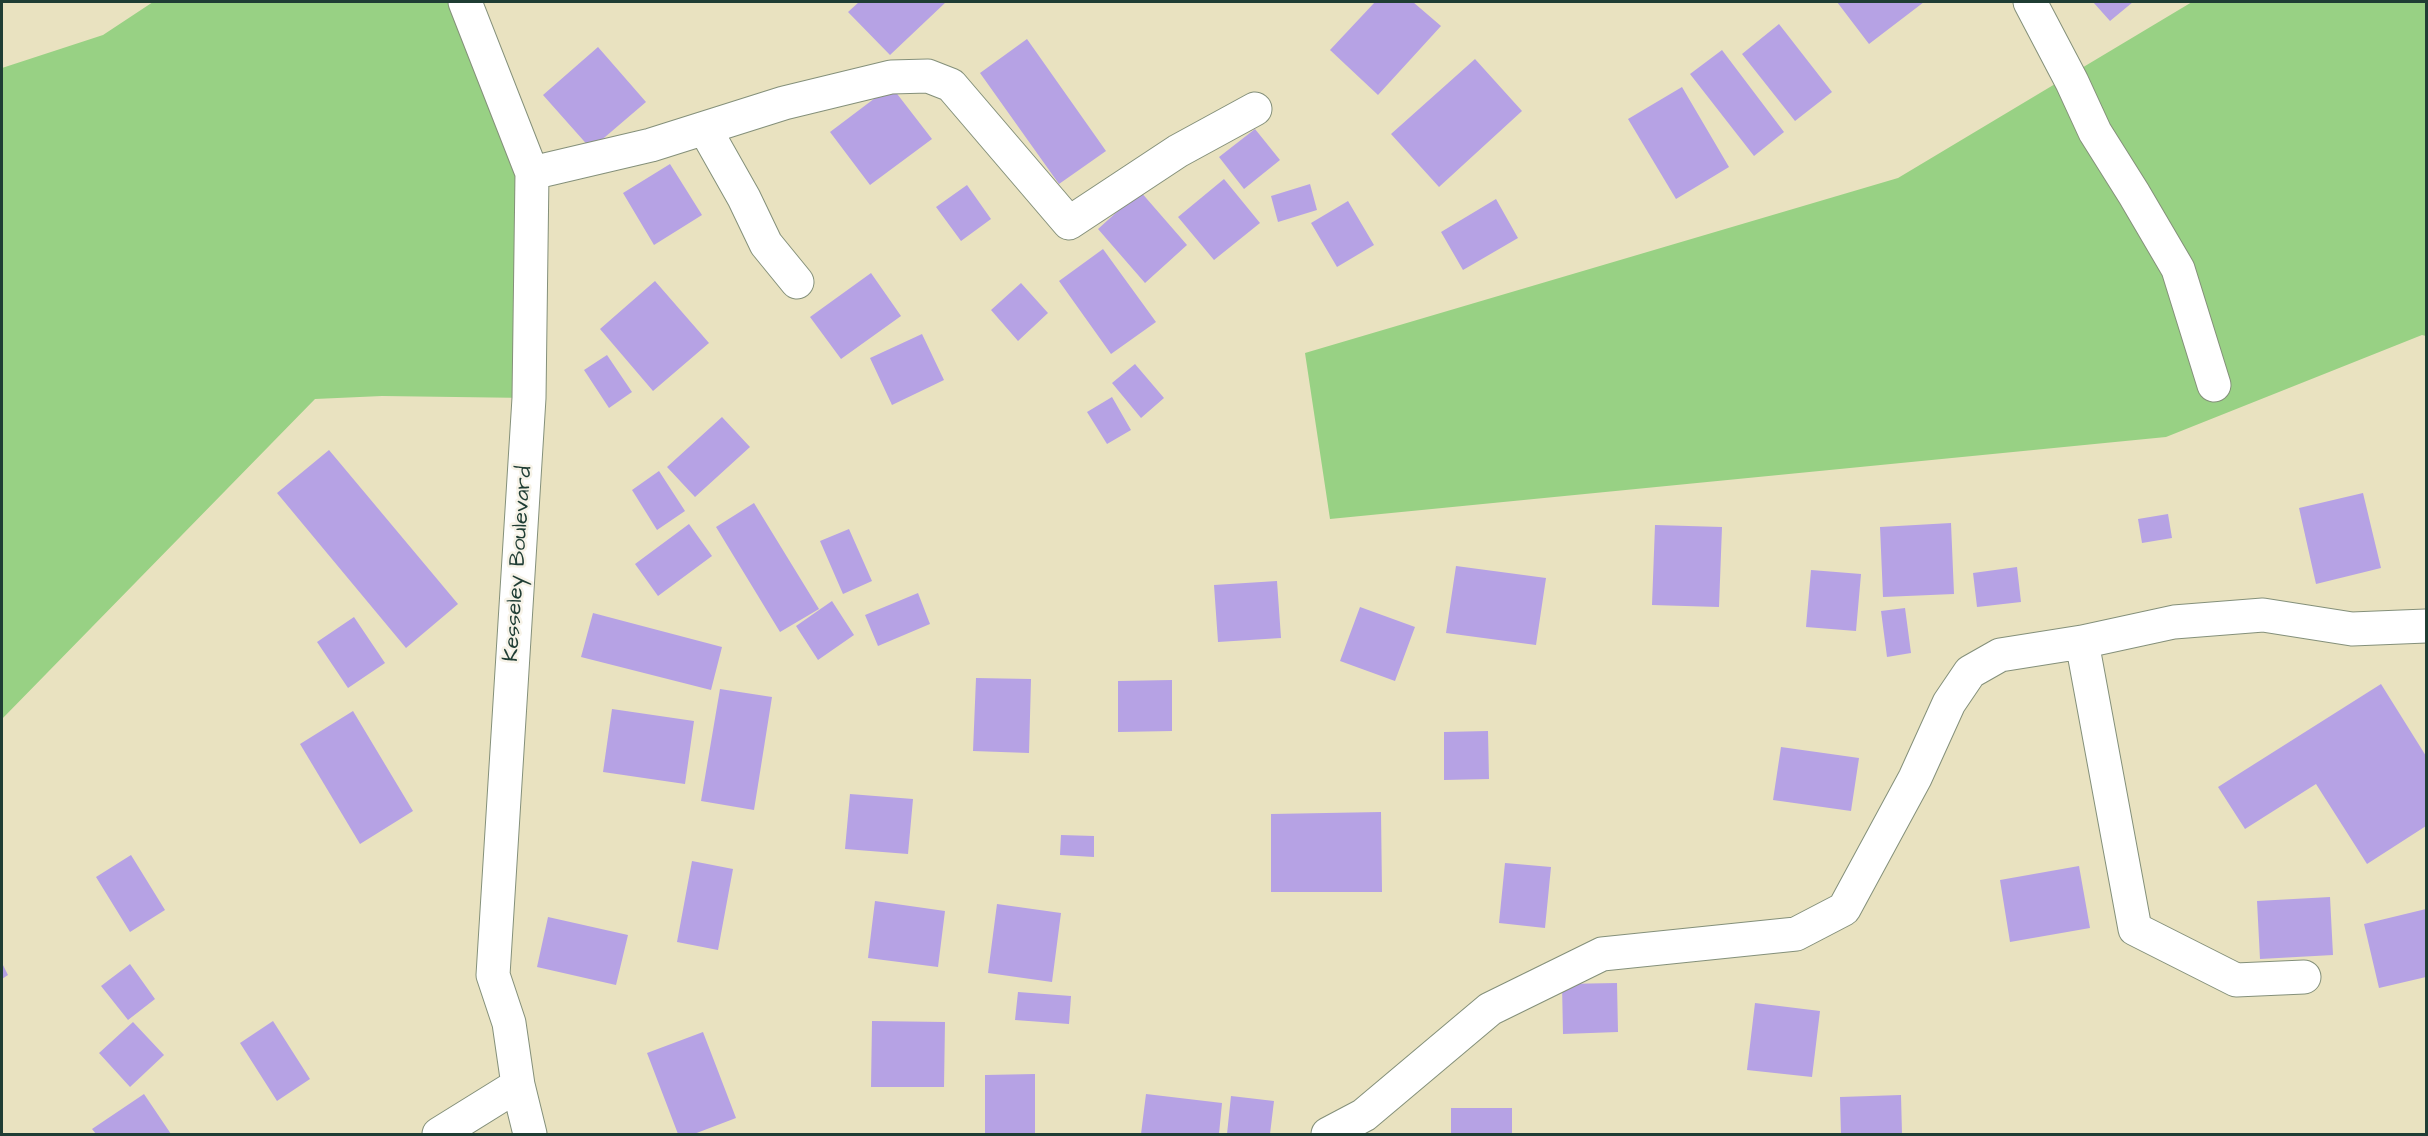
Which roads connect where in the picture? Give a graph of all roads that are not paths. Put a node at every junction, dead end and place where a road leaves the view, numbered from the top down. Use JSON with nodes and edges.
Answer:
{"nodes":[{"id":1,"x":465,"y":2,"type":"edge"},
{"id":2,"x":2030,"y":2,"type":"edge"},
{"id":3,"x":1255,"y":109,"type":"dead end"},
{"id":4,"x":705,"y":129,"type":"junction"},
{"id":5,"x":532,"y":173,"type":"junction"},
{"id":6,"x":797,"y":282,"type":"dead end"},
{"id":7,"x":2214,"y":385,"type":"dead end"},
{"id":8,"x":2427,"y":626,"type":"edge"},
{"id":9,"x":2082,"y":642,"type":"junction"},
{"id":10,"x":2304,"y":977,"type":"dead end"},
{"id":11,"x":518,"y":1085,"type":"junction"},
{"id":12,"x":439,"y":1134,"type":"edge"},
{"id":13,"x":530,"y":1134,"type":"edge"},
{"id":14,"x":1328,"y":1134,"type":"edge"}],
"edges":[{"from":1,"to":5,"type":"street","name":"Kesseley Boulevard"},
{"from":2,"to":7,"type":"street"},
{"from":3,"to":4,"type":"street"},
{"from":4,"to":5,"type":"street"},
{"from":4,"to":6,"type":"street"},
{"from":5,"to":11,"type":"street","name":"Kesseley Boulevard"},
{"from":8,"to":9,"type":"street"},
{"from":9,"to":10,"type":"street"},
{"from":9,"to":14,"type":"street"},
{"from":11,"to":12,"type":"street"},
{"from":11,"to":13,"type":"street","name":"Kesseley Boulevard"}]}
